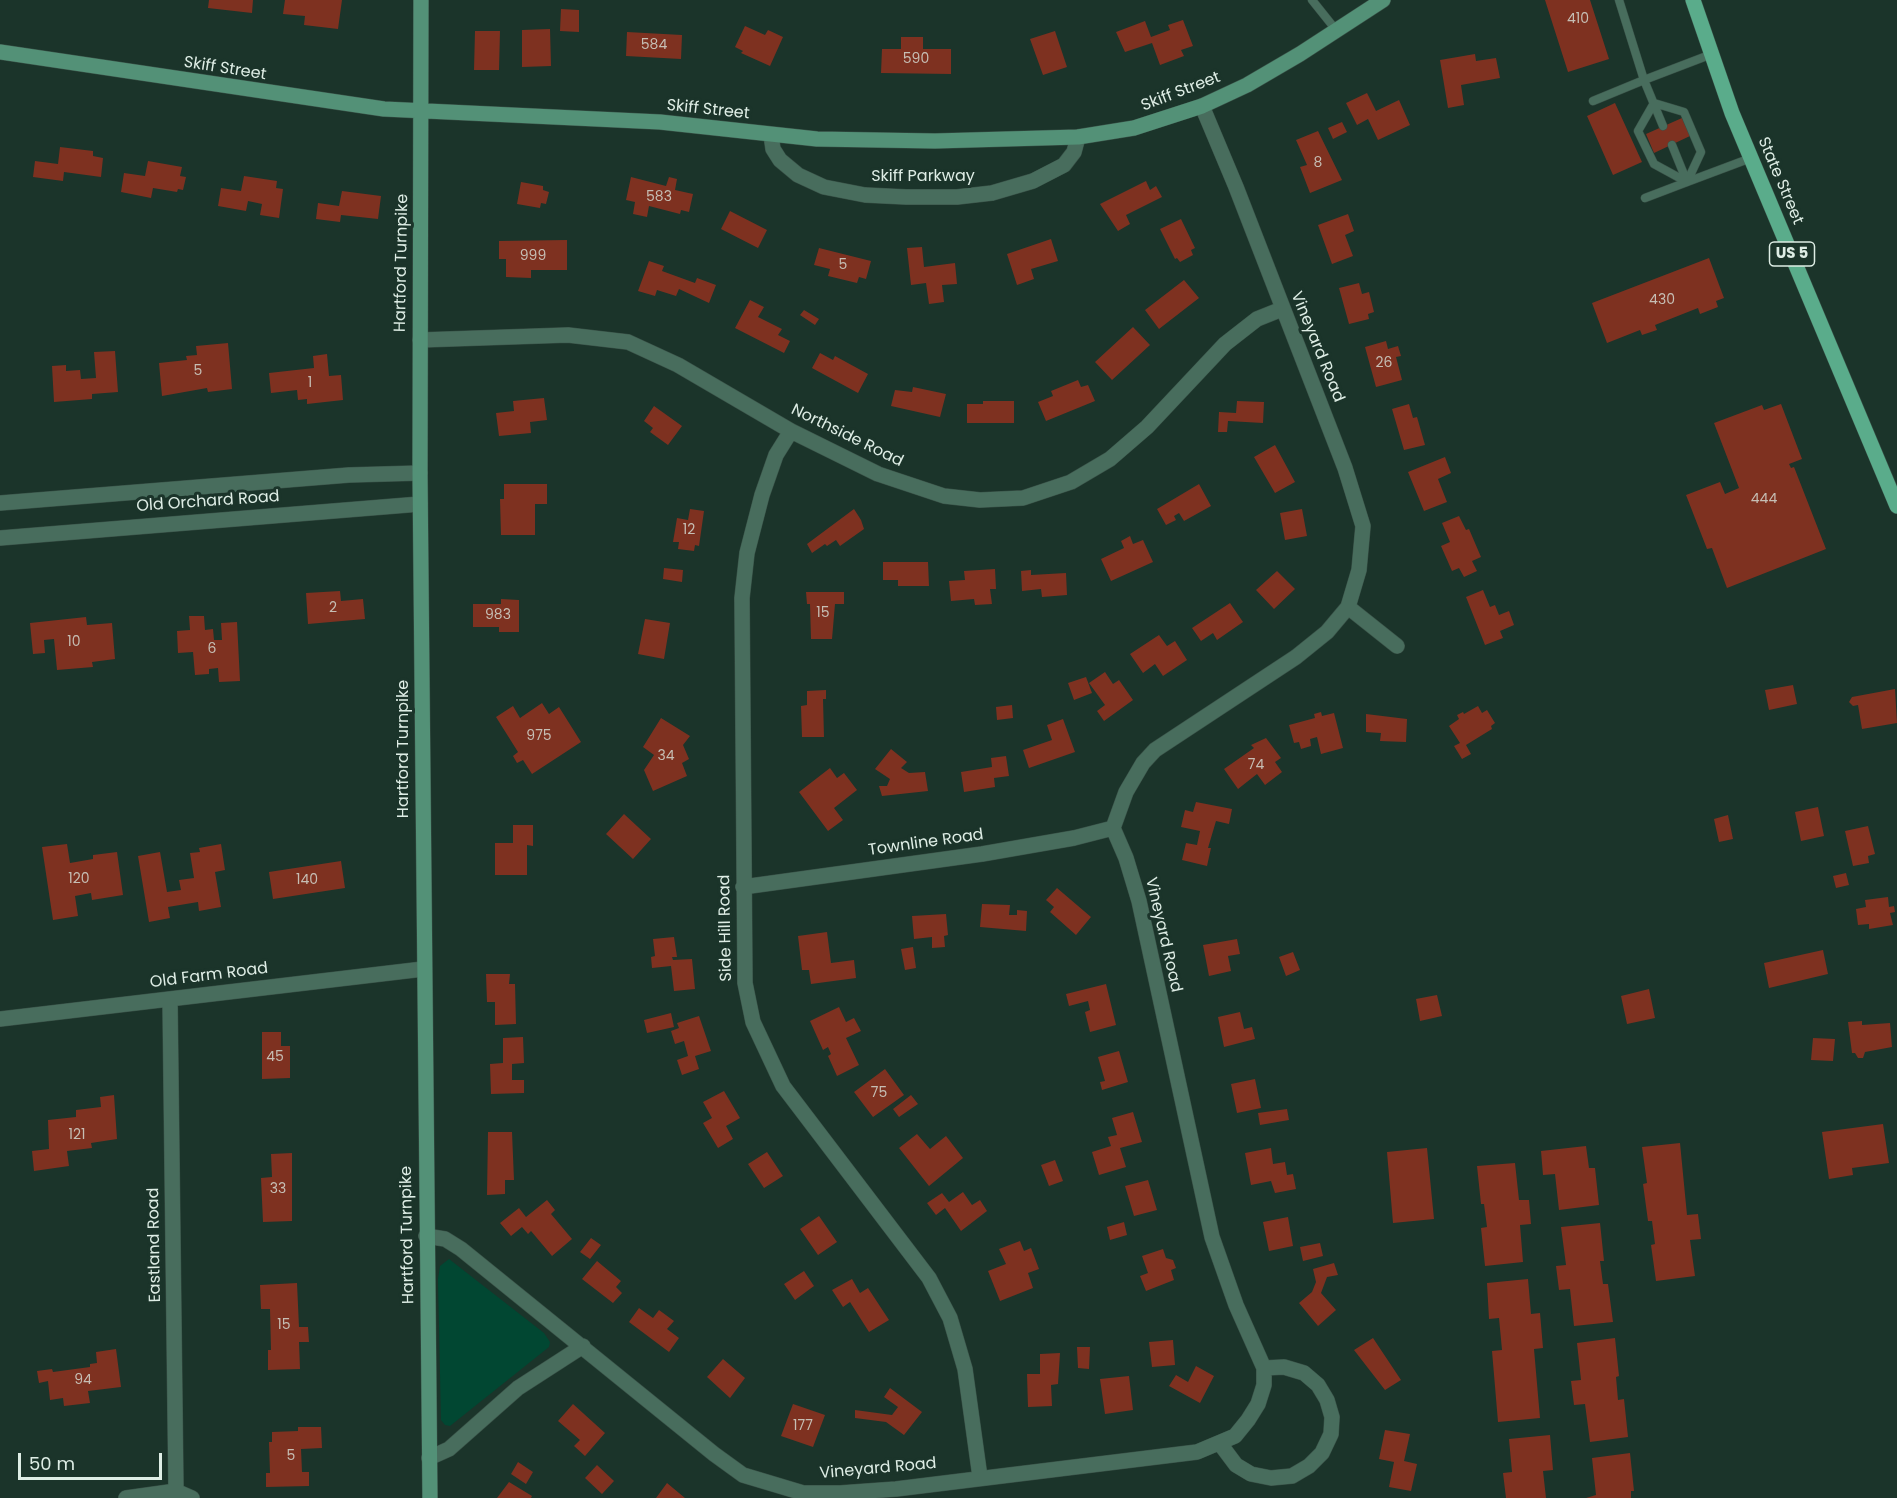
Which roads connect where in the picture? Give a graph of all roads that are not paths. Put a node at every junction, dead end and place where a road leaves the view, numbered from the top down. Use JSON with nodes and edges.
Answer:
{"nodes":[{"id":1,"x":422,"y":0,"type":"edge"},
{"id":2,"x":1312,"y":0,"type":"edge"},
{"id":3,"x":1383,"y":0,"type":"edge"},
{"id":4,"x":1619,"y":0,"type":"edge"},
{"id":5,"x":1693,"y":0,"type":"edge"},
{"id":6,"x":1336,"y":30,"type":"junction"},
{"id":7,"x":0,"y":52,"type":"edge"},
{"id":8,"x":1712,"y":54,"type":"junction"},
{"id":9,"x":1644,"y":80,"type":"junction"},
{"id":10,"x":1593,"y":101,"type":"dead end"},
{"id":11,"x":1654,"y":103,"type":"junction"},
{"id":12,"x":1202,"y":106,"type":"junction"},
{"id":13,"x":423,"y":112,"type":"junction"},
{"id":14,"x":1664,"y":126,"type":"dead end"},
{"id":15,"x":771,"y":135,"type":"junction"},
{"id":16,"x":1078,"y":137,"type":"junction"},
{"id":17,"x":1672,"y":145,"type":"dead end"},
{"id":18,"x":1751,"y":158,"type":"junction"},
{"id":19,"x":1687,"y":182,"type":"junction"},
{"id":20,"x":1644,"y":198,"type":"dead end"},
{"id":21,"x":1282,"y":309,"type":"junction"},
{"id":22,"x":420,"y":340,"type":"junction"},
{"id":23,"x":791,"y":431,"type":"junction"},
{"id":24,"x":420,"y":473,"type":"junction"},
{"id":25,"x":0,"y":503,"type":"edge"},
{"id":26,"x":420,"y":504,"type":"junction"},
{"id":27,"x":1897,"y":506,"type":"edge"},
{"id":28,"x":0,"y":538,"type":"edge"},
{"id":29,"x":1348,"y":607,"type":"junction"},
{"id":30,"x":1397,"y":646,"type":"dead end"},
{"id":31,"x":1113,"y":828,"type":"junction"},
{"id":32,"x":743,"y":887,"type":"junction"},
{"id":33,"x":423,"y":969,"type":"junction"},
{"id":34,"x":170,"y":999,"type":"junction"},
{"id":35,"x":0,"y":1019,"type":"edge"},
{"id":36,"x":426,"y":1236,"type":"junction"},
{"id":37,"x":582,"y":1346,"type":"junction"},
{"id":38,"x":1264,"y":1368,"type":"junction"},
{"id":39,"x":1221,"y":1444,"type":"junction"},
{"id":40,"x":429,"y":1458,"type":"junction"},
{"id":41,"x":980,"y":1477,"type":"junction"},
{"id":42,"x":176,"y":1491,"type":"junction"},
{"id":43,"x":126,"y":1498,"type":"edge"},
{"id":44,"x":192,"y":1498,"type":"edge"},
{"id":45,"x":430,"y":1498,"type":"edge"}],
"edges":[{"from":1,"to":13,"type":"main road","name":"Hartford Turnpike"},
{"from":2,"to":6,"type":"lane"},
{"from":3,"to":6,"type":"main road","name":"Skiff Street"},
{"from":4,"to":9,"type":"lane"},
{"from":5,"to":8,"type":"main road","name":"State Street","number":"US 5"},
{"from":6,"to":12,"type":"main road","name":"Skiff Street"},
{"from":7,"to":13,"type":"main road","name":"Skiff Street"},
{"from":8,"to":9,"type":"lane"},
{"from":8,"to":18,"type":"main road","name":"State Street","number":"US 5"},
{"from":9,"to":10,"type":"lane"},
{"from":9,"to":11,"type":"lane"},
{"from":11,"to":14,"type":"lane"},
{"from":11,"to":19,"type":"lane"},
{"from":11,"to":19,"type":"lane"},
{"from":12,"to":16,"type":"main road","name":"Skiff Street"},
{"from":12,"to":21,"type":"street","name":"Vineyard Road"},
{"from":13,"to":15,"type":"main road","name":"Skiff Street"},
{"from":13,"to":22,"type":"main road","name":"Hartford Turnpike"},
{"from":15,"to":16,"type":"main road","name":"Skiff Street"},
{"from":15,"to":16,"type":"street","name":"Skiff Parkway"},
{"from":17,"to":19,"type":"lane"},
{"from":18,"to":19,"type":"lane"},
{"from":18,"to":27,"type":"main road","name":"State Street","number":"US 5"},
{"from":19,"to":20,"type":"lane"},
{"from":21,"to":23,"type":"street","name":"Northside Road"},
{"from":21,"to":29,"type":"street","name":"Vineyard Road"},
{"from":22,"to":23,"type":"street","name":"Northside Road"},
{"from":22,"to":24,"type":"main road","name":"Hartford Turnpike"},
{"from":23,"to":32,"type":"street","name":"Side Hill Road"},
{"from":24,"to":25,"type":"street","name":"Old Orchard Road"},
{"from":24,"to":26,"type":"main road","name":"Hartford Turnpike"},
{"from":26,"to":28,"type":"street","name":"Old Orchard Road"},
{"from":26,"to":33,"type":"main road","name":"Hartford Turnpike"},
{"from":29,"to":30,"type":"street"},
{"from":29,"to":31,"type":"street","name":"Vineyard Road"},
{"from":31,"to":32,"type":"street","name":"Townline Road"},
{"from":31,"to":38,"type":"street","name":"Vineyard Road"},
{"from":32,"to":41,"type":"street","name":"Side Hill Road"},
{"from":33,"to":34,"type":"street","name":"Old Farm Road"},
{"from":33,"to":36,"type":"main road","name":"Hartford Turnpike"},
{"from":34,"to":35,"type":"street","name":"Old Farm Road"},
{"from":34,"to":42,"type":"street","name":"Eastland Road"},
{"from":36,"to":37,"type":"street","name":"Vineyard Road"},
{"from":36,"to":40,"type":"main road","name":"Hartford Turnpike"},
{"from":37,"to":40,"type":"street"},
{"from":37,"to":41,"type":"street","name":"Vineyard Road"},
{"from":38,"to":39,"type":"street","name":"Vineyard Road"},
{"from":38,"to":39,"type":"street"},
{"from":39,"to":41,"type":"street","name":"Vineyard Road"},
{"from":40,"to":45,"type":"main road","name":"Hartford Turnpike"},
{"from":42,"to":43,"type":"street"},
{"from":42,"to":44,"type":"street"}]}
